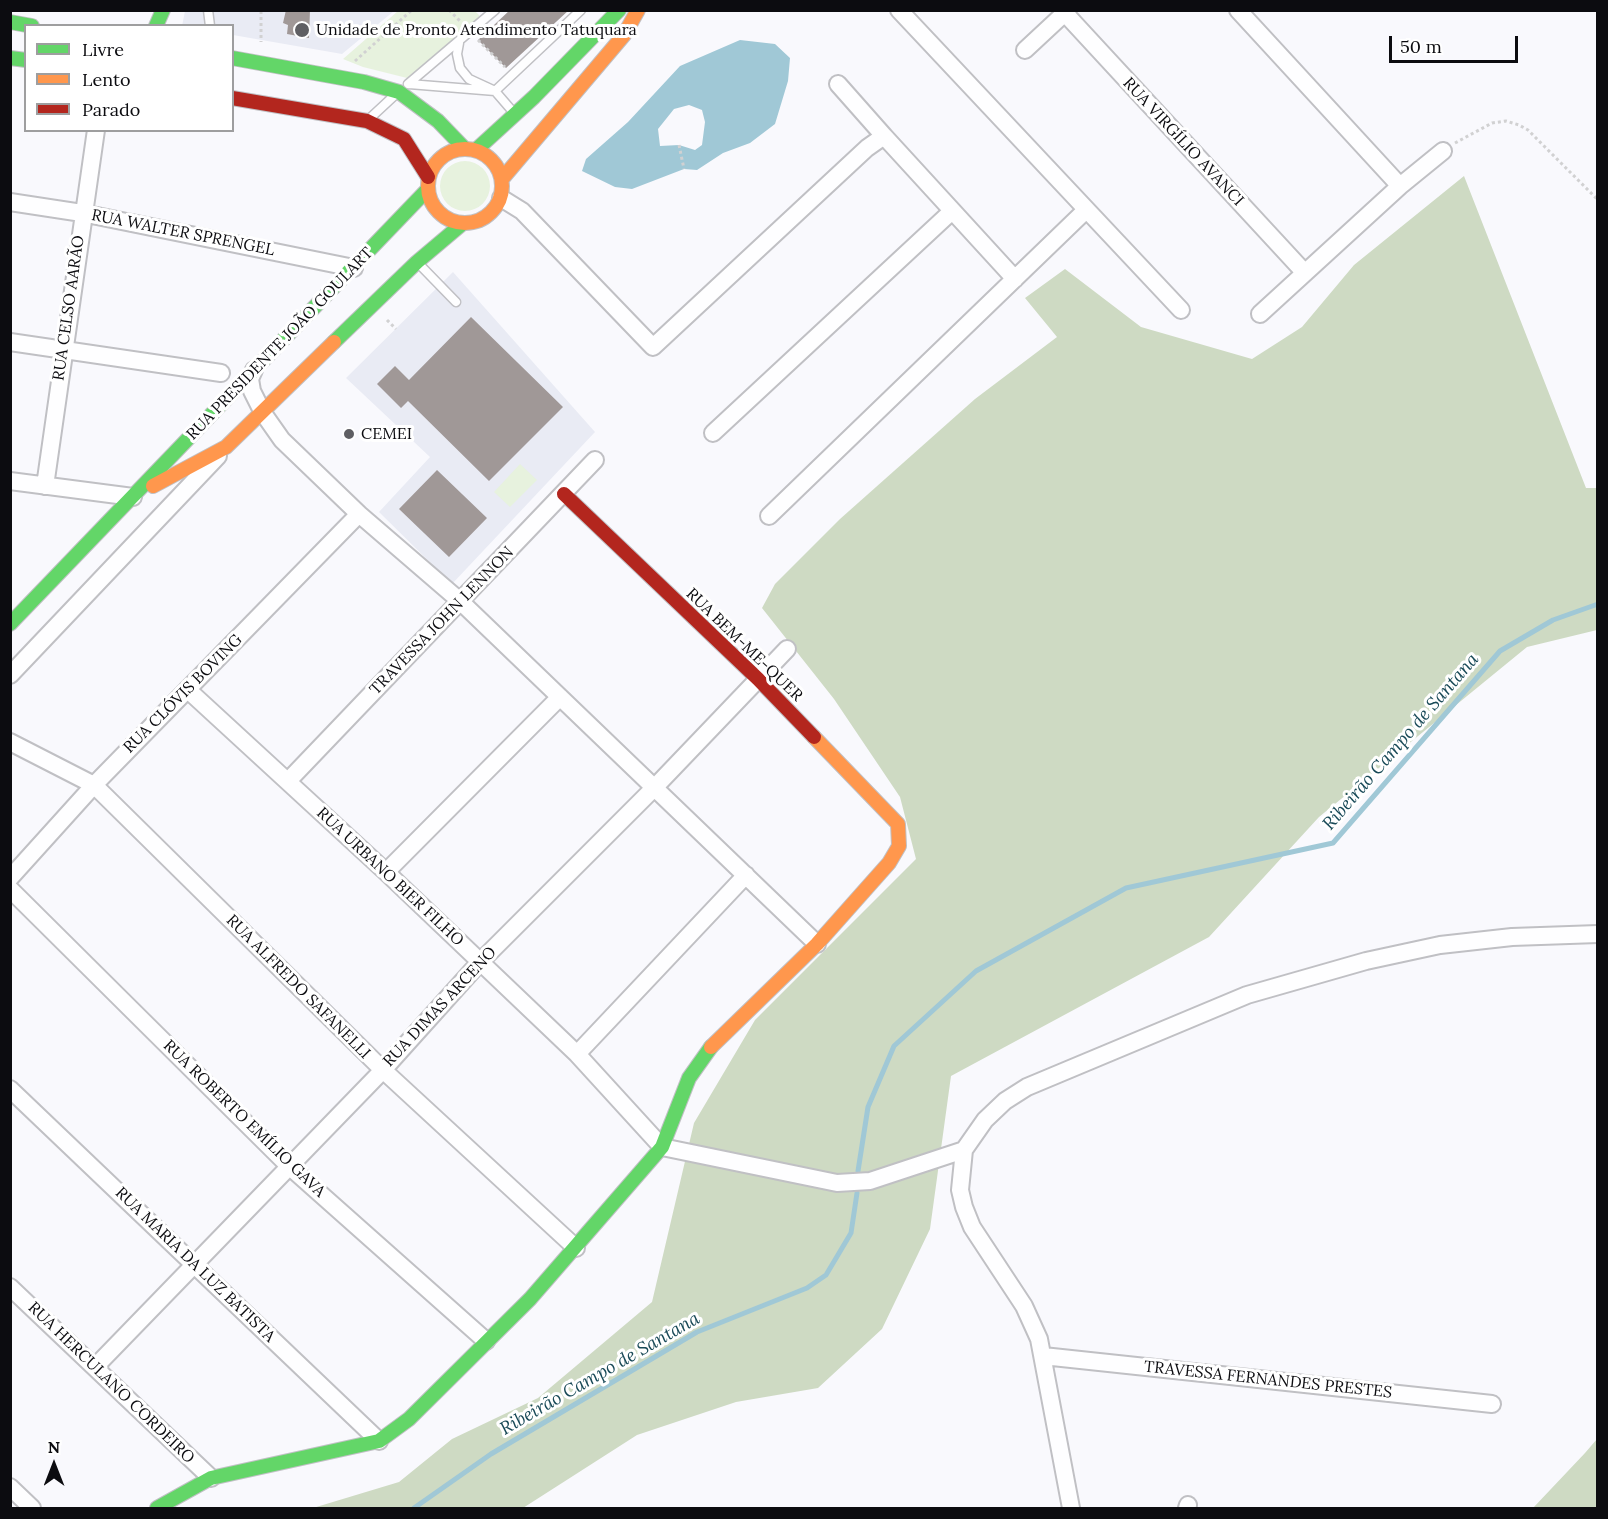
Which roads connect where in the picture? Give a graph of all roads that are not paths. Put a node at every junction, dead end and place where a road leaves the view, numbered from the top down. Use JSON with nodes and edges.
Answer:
{"nodes":[{"id":1,"x":163,"y":10,"type":"edge"},
{"id":2,"x":495,"y":10,"type":"edge"},
{"id":3,"x":581,"y":10,"type":"edge"},
{"id":4,"x":619,"y":10,"type":"edge"},
{"id":5,"x":638,"y":10,"type":"edge"},
{"id":6,"x":899,"y":10,"type":"edge"},
{"id":7,"x":1238,"y":10,"type":"edge"},
{"id":8,"x":1065,"y":12,"type":"edge"},
{"id":9,"x":21,"y":24,"type":"edge"},
{"id":10,"x":157,"y":24,"type":"edge"},
{"id":11,"x":10,"y":38,"type":"edge"},
{"id":12,"x":459,"y":43,"type":"junction"},
{"id":13,"x":1025,"y":50,"type":"dead end"},
{"id":14,"x":234,"y":58,"type":"edge"},
{"id":15,"x":838,"y":84,"type":"dead end"},
{"id":16,"x":404,"y":88,"type":"junction"},
{"id":17,"x":495,"y":91,"type":"junction"},
{"id":18,"x":234,"y":98,"type":"edge"},
{"id":19,"x":515,"y":113,"type":"junction"},
{"id":20,"x":367,"y":121,"type":"junction"},
{"id":21,"x":96,"y":132,"type":"edge"},
{"id":22,"x":884,"y":136,"type":"junction"},
{"id":23,"x":470,"y":149,"type":"junction"},
{"id":24,"x":1443,"y":151,"type":"road end"},
{"id":25,"x":502,"y":179,"type":"junction"},
{"id":26,"x":428,"y":184,"type":"junction"},
{"id":27,"x":1400,"y":186,"type":"junction"},
{"id":28,"x":501,"y":198,"type":"junction"},
{"id":29,"x":10,"y":202,"type":"edge"},
{"id":30,"x":1086,"y":210,"type":"junction"},
{"id":31,"x":951,"y":212,"type":"junction"},
{"id":32,"x":82,"y":213,"type":"junction"},
{"id":33,"x":462,"y":224,"type":"junction"},
{"id":34,"x":417,"y":262,"type":"junction"},
{"id":35,"x":354,"y":268,"type":"junction"},
{"id":36,"x":1305,"y":273,"type":"junction"},
{"id":37,"x":1015,"y":279,"type":"junction"},
{"id":38,"x":456,"y":302,"type":"dead end"},
{"id":39,"x":1181,"y":310,"type":"dead end"},
{"id":40,"x":1260,"y":314,"type":"dead end"},
{"id":41,"x":10,"y":342,"type":"edge"},
{"id":42,"x":63,"y":350,"type":"junction"},
{"id":43,"x":256,"y":367,"type":"junction"},
{"id":44,"x":221,"y":373,"type":"dead end"},
{"id":45,"x":262,"y":413,"type":"junction"},
{"id":46,"x":713,"y":433,"type":"dead end"},
{"id":47,"x":226,"y":447,"type":"junction"},
{"id":48,"x":596,"y":460,"type":"dead end"},
{"id":49,"x":10,"y":481,"type":"edge"},
{"id":50,"x":45,"y":486,"type":"junction"},
{"id":51,"x":564,"y":494,"type":"junction"},
{"id":52,"x":133,"y":497,"type":"junction"},
{"id":53,"x":359,"y":514,"type":"junction"},
{"id":54,"x":769,"y":516,"type":"dead end"},
{"id":55,"x":460,"y":601,"type":"junction"},
{"id":56,"x":14,"y":617,"type":"edge"},
{"id":57,"x":787,"y":649,"type":"dead end"},
{"id":58,"x":10,"y":675,"type":"edge"},
{"id":59,"x":758,"y":679,"type":"junction"},
{"id":60,"x":188,"y":690,"type":"junction"},
{"id":61,"x":560,"y":697,"type":"junction"},
{"id":62,"x":10,"y":742,"type":"edge"},
{"id":63,"x":288,"y":781,"type":"junction"},
{"id":64,"x":94,"y":785,"type":"junction"},
{"id":65,"x":655,"y":787,"type":"junction"},
{"id":66,"x":386,"y":872,"type":"junction"},
{"id":67,"x":746,"y":875,"type":"junction"},
{"id":68,"x":10,"y":878,"type":"edge"},
{"id":69,"x":10,"y":889,"type":"edge"},
{"id":70,"x":1598,"y":934,"type":"edge"},
{"id":71,"x":817,"y":944,"type":"junction"},
{"id":72,"x":480,"y":962,"type":"junction"},
{"id":73,"x":577,"y":1054,"type":"junction"},
{"id":74,"x":383,"y":1070,"type":"junction"},
{"id":75,"x":10,"y":1089,"type":"edge"},
{"id":76,"x":662,"y":1147,"type":"junction"},
{"id":77,"x":964,"y":1150,"type":"junction"},
{"id":78,"x":289,"y":1166,"type":"junction"},
{"id":79,"x":576,"y":1248,"type":"junction"},
{"id":80,"x":194,"y":1265,"type":"junction"},
{"id":81,"x":10,"y":1287,"type":"edge"},
{"id":82,"x":486,"y":1341,"type":"junction"},
{"id":83,"x":1043,"y":1356,"type":"junction"},
{"id":84,"x":95,"y":1367,"type":"junction"},
{"id":85,"x":1492,"y":1404,"type":"dead end"},
{"id":86,"x":379,"y":1441,"type":"junction"},
{"id":87,"x":211,"y":1478,"type":"junction"},
{"id":88,"x":10,"y":1487,"type":"edge"},
{"id":89,"x":32,"y":1509,"type":"edge"},
{"id":90,"x":157,"y":1509,"type":"edge"},
{"id":91,"x":1071,"y":1509,"type":"edge"}],
"edges":[{"from":1,"to":10,"type":"street"},
{"from":2,"to":12,"type":"lane"},
{"from":3,"to":17,"type":"lane"},
{"from":4,"to":19,"type":"street","name":"RUA PRESIDENTE JOÃO GOULART"},
{"from":5,"to":25,"type":"street"},
{"from":6,"to":30,"type":"street"},
{"from":7,"to":27,"type":"street"},
{"from":8,"to":13,"type":"street"},
{"from":8,"to":36,"type":"street","name":"RUA VIRGÍLIO AVANCI"},
{"from":9,"to":11,"type":"street"},
{"from":12,"to":16,"type":"lane"},
{"from":12,"to":17,"type":"lane"},
{"from":14,"to":16,"type":"street"},
{"from":15,"to":22,"type":"street"},
{"from":16,"to":17,"type":"lane"},
{"from":16,"to":20,"type":"lane"},
{"from":16,"to":23,"type":"street"},
{"from":17,"to":19,"type":"lane"},
{"from":18,"to":20,"type":"street"},
{"from":19,"to":23,"type":"street","name":"RUA PRESIDENTE JOÃO GOULART"},
{"from":20,"to":26,"type":"street"},
{"from":21,"to":32,"type":"street","name":"RUA CELSO AARÃO"},
{"from":22,"to":28,"type":"street"},
{"from":22,"to":31,"type":"street"},
{"from":23,"to":25,"type":"street"},
{"from":23,"to":26,"type":"street","name":"RUA PRESIDENTE JOÃO GOULART"},
{"from":24,"to":27,"type":"street"},
{"from":25,"to":28,"type":"street"},
{"from":26,"to":33,"type":"street"},
{"from":26,"to":35,"type":"street","name":"RUA PRESIDENTE JOÃO GOULART"},
{"from":27,"to":36,"type":"street"},
{"from":28,"to":33,"type":"street","name":"RUA PRESIDENTE JOÃO GOULART"},
{"from":29,"to":32,"type":"street","name":"RUA WALTER SPRENGEL"},
{"from":30,"to":37,"type":"street"},
{"from":30,"to":39,"type":"street"},
{"from":31,"to":37,"type":"street"},
{"from":31,"to":46,"type":"street"},
{"from":32,"to":35,"type":"street","name":"RUA WALTER SPRENGEL"},
{"from":32,"to":42,"type":"street","name":"RUA CELSO AARÃO"},
{"from":33,"to":34,"type":"street","name":"RUA PRESIDENTE JOÃO GOULART"},
{"from":34,"to":38,"type":"lane"},
{"from":34,"to":45,"type":"street","name":"RUA PRESIDENTE JOÃO GOULART"},
{"from":35,"to":43,"type":"street","name":"RUA PRESIDENTE JOÃO GOULART"},
{"from":36,"to":40,"type":"street"},
{"from":37,"to":54,"type":"street"},
{"from":41,"to":42,"type":"street"},
{"from":42,"to":44,"type":"street"},
{"from":42,"to":50,"type":"street","name":"RUA CELSO AARÃO"},
{"from":43,"to":45,"type":"street"},
{"from":43,"to":52,"type":"street","name":"RUA PRESIDENTE JOÃO GOULART"},
{"from":45,"to":47,"type":"street","name":"RUA PRESIDENTE JOÃO GOULART"},
{"from":45,"to":53,"type":"street"},
{"from":47,"to":52,"type":"street","name":"RUA PRESIDENTE JOÃO GOULART"},
{"from":47,"to":58,"type":"street","name":"RUA PRESIDENTE JOÃO GOULART"},
{"from":48,"to":51,"type":"street","name":"TRAVESSA JOHN LENNON"},
{"from":49,"to":50,"type":"street"},
{"from":50,"to":52,"type":"street"},
{"from":51,"to":55,"type":"street","name":"TRAVESSA JOHN LENNON"},
{"from":51,"to":59,"type":"street","name":"RUA BEM-ME-QUER"},
{"from":52,"to":56,"type":"street","name":"RUA PRESIDENTE JOÃO GOULART"},
{"from":53,"to":55,"type":"street"},
{"from":53,"to":60,"type":"street","name":"RUA CLÓVIS BOVING"},
{"from":55,"to":61,"type":"street"},
{"from":55,"to":63,"type":"street","name":"TRAVESSA JOHN LENNON"},
{"from":57,"to":59,"type":"street","name":"RUA DIMAS ARCENO"},
{"from":59,"to":65,"type":"street","name":"RUA DIMAS ARCENO"},
{"from":59,"to":71,"type":"street","name":"RUA BEM-ME-QUER"},
{"from":60,"to":63,"type":"street","name":"RUA URBANO BIER FILHO"},
{"from":60,"to":64,"type":"street","name":"RUA CLÓVIS BOVING"},
{"from":61,"to":65,"type":"street"},
{"from":61,"to":66,"type":"street"},
{"from":62,"to":64,"type":"street","name":"RUA ALFREDO SAFANELLI"},
{"from":63,"to":66,"type":"street","name":"RUA URBANO BIER FILHO"},
{"from":64,"to":68,"type":"street","name":"RUA CLÓVIS BOVING"},
{"from":64,"to":74,"type":"street","name":"RUA ALFREDO SAFANELLI"},
{"from":65,"to":67,"type":"street"},
{"from":65,"to":72,"type":"street","name":"RUA DIMAS ARCENO"},
{"from":66,"to":72,"type":"street","name":"RUA URBANO BIER FILHO"},
{"from":67,"to":71,"type":"street"},
{"from":67,"to":73,"type":"street"},
{"from":69,"to":78,"type":"street","name":"RUA ROBERTO EMÍLIO GAVA"},
{"from":70,"to":77,"type":"street"},
{"from":71,"to":76,"type":"street"},
{"from":72,"to":73,"type":"street","name":"RUA URBANO BIER FILHO"},
{"from":72,"to":74,"type":"street","name":"RUA DIMAS ARCENO"},
{"from":73,"to":76,"type":"street","name":"RUA URBANO BIER FILHO"},
{"from":74,"to":78,"type":"street","name":"RUA DIMAS ARCENO"},
{"from":74,"to":79,"type":"street","name":"RUA ALFREDO SAFANELLI"},
{"from":75,"to":80,"type":"street","name":"RUA MARIA DA LUZ BATISTA"},
{"from":76,"to":77,"type":"street"},
{"from":76,"to":79,"type":"street"},
{"from":77,"to":83,"type":"street"},
{"from":78,"to":80,"type":"street","name":"RUA DIMAS ARCENO"},
{"from":78,"to":82,"type":"street","name":"RUA ROBERTO EMÍLIO GAVA"},
{"from":79,"to":82,"type":"street"},
{"from":80,"to":84,"type":"street","name":"RUA DIMAS ARCENO"},
{"from":80,"to":86,"type":"street","name":"RUA MARIA DA LUZ BATISTA"},
{"from":81,"to":84,"type":"street","name":"RUA HERCULANO CORDEIRO"},
{"from":82,"to":86,"type":"street"},
{"from":83,"to":85,"type":"street","name":"TRAVESSA FERNANDES PRESTES"},
{"from":83,"to":91,"type":"street"},
{"from":84,"to":87,"type":"street","name":"RUA HERCULANO CORDEIRO"},
{"from":86,"to":87,"type":"street"},
{"from":87,"to":90,"type":"street"},
{"from":88,"to":89,"type":"street"}]}
